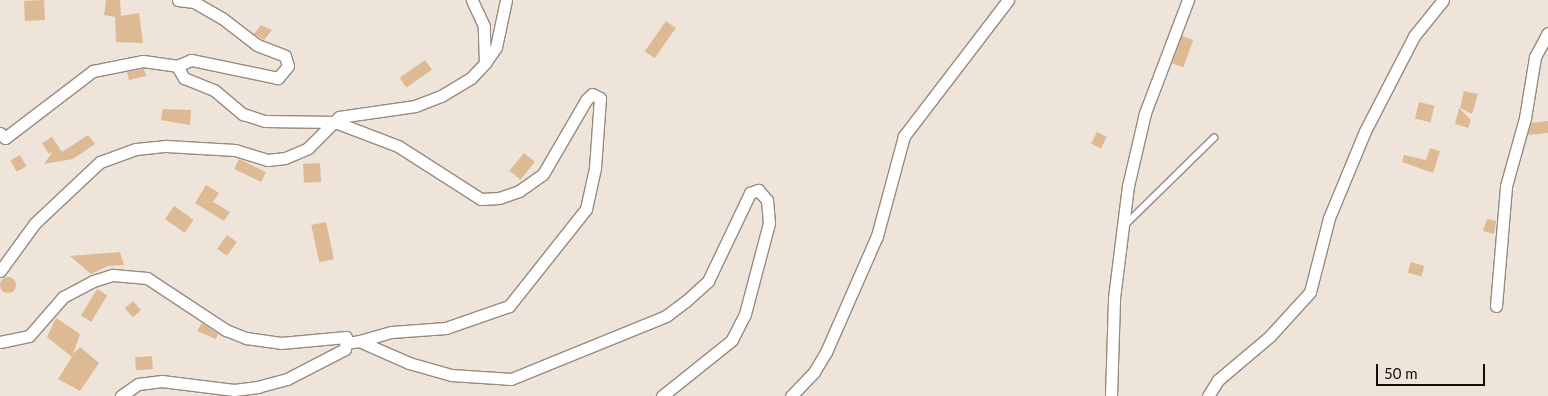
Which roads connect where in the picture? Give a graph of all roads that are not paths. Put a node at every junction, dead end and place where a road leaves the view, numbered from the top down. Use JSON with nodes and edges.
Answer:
{"nodes":[{"id":1,"x":178,"y":0,"type":"edge"},
{"id":2,"x":472,"y":0,"type":"edge"},
{"id":3,"x":506,"y":0,"type":"edge"},
{"id":4,"x":1008,"y":0,"type":"edge"},
{"id":5,"x":1188,"y":0,"type":"edge"},
{"id":6,"x":1443,"y":0,"type":"edge"},
{"id":7,"x":1548,"y":33,"type":"edge"},
{"id":8,"x":485,"y":63,"type":"junction"},
{"id":9,"x":177,"y":66,"type":"junction"},
{"id":10,"x":336,"y":122,"type":"junction"},
{"id":11,"x":0,"y":133,"type":"edge"},
{"id":12,"x":1214,"y":138,"type":"dead end"},
{"id":13,"x":1123,"y":228,"type":"junction"},
{"id":14,"x":0,"y":271,"type":"edge"},
{"id":15,"x":1496,"y":306,"type":"dead end"},
{"id":16,"x":0,"y":342,"type":"edge"},
{"id":17,"x":353,"y":342,"type":"junction"},
{"id":18,"x":121,"y":396,"type":"edge"},
{"id":19,"x":662,"y":396,"type":"edge"},
{"id":20,"x":791,"y":396,"type":"edge"},
{"id":21,"x":1111,"y":396,"type":"edge"},
{"id":22,"x":1208,"y":396,"type":"edge"}],
"edges":[{"from":1,"to":9,"type":"street"},
{"from":2,"to":8,"type":"street"},
{"from":3,"to":8,"type":"street"},
{"from":4,"to":20,"type":"street"},
{"from":5,"to":13,"type":"street"},
{"from":6,"to":22,"type":"street"},
{"from":7,"to":15,"type":"street"},
{"from":8,"to":10,"type":"street"},
{"from":9,"to":10,"type":"street"},
{"from":9,"to":11,"type":"street"},
{"from":10,"to":14,"type":"street"},
{"from":10,"to":17,"type":"street"},
{"from":12,"to":13,"type":"lane"},
{"from":13,"to":21,"type":"street"},
{"from":16,"to":17,"type":"street"},
{"from":17,"to":18,"type":"street"},
{"from":17,"to":19,"type":"street"}]}
